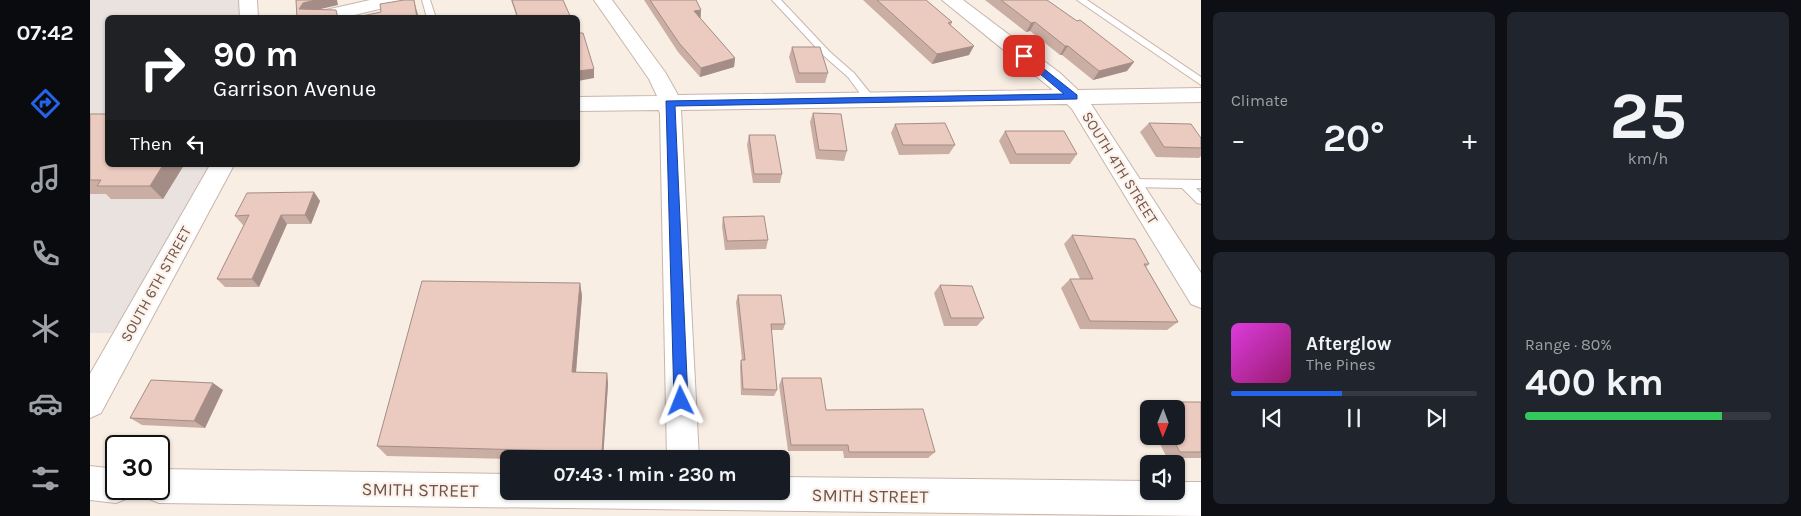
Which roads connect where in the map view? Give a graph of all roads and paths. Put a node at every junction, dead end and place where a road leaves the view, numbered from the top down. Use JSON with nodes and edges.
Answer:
{"nodes":[{"id":1,"x":248,"y":0,"type":"edge"},
{"id":2,"x":394,"y":0,"type":"edge"},
{"id":3,"x":426,"y":0,"type":"edge"},
{"id":4,"x":604,"y":0,"type":"edge"},
{"id":5,"x":776,"y":0,"type":"edge"},
{"id":6,"x":951,"y":0,"type":"edge"},
{"id":7,"x":1081,"y":0,"type":"edge"},
{"id":8,"x":249,"y":15,"type":"edge"},
{"id":9,"x":328,"y":15,"type":"edge"},
{"id":10,"x":431,"y":15,"type":"edge"},
{"id":11,"x":1201,"y":82,"type":"edge"},
{"id":12,"x":1201,"y":95,"type":"edge"},
{"id":13,"x":1074,"y":97,"type":"junction"},
{"id":14,"x":871,"y":101,"type":"junction"},
{"id":15,"x":669,"y":103,"type":"junction"},
{"id":16,"x":580,"y":104,"type":"edge"},
{"id":17,"x":221,"y":167,"type":"edge"},
{"id":18,"x":1131,"y":183,"type":"junction"},
{"id":19,"x":1185,"y":184,"type":"junction"},
{"id":20,"x":1201,"y":184,"type":"edge"},
{"id":21,"x":1201,"y":200,"type":"edge"},
{"id":22,"x":1198,"y":286,"type":"edge"},
{"id":23,"x":90,"y":403,"type":"edge"},
{"id":24,"x":683,"y":450,"type":"edge"},
{"id":25,"x":90,"y":483,"type":"edge"},
{"id":26,"x":105,"y":485,"type":"edge"},
{"id":27,"x":170,"y":486,"type":"edge"},
{"id":28,"x":500,"y":495,"type":"edge"},
{"id":29,"x":1201,"y":499,"type":"edge"},
{"id":30,"x":790,"y":500,"type":"edge"}],
"edges":[{"from":1,"to":8,"type":"street"},
{"from":2,"to":9,"type":"street"},
{"from":3,"to":10,"type":"lane"},
{"from":4,"to":15,"type":"street"},
{"from":5,"to":14,"type":"lane"},
{"from":6,"to":13,"type":"street","name":"SOUTH 4TH STREET"},
{"from":7,"to":11,"type":"lane"},
{"from":12,"to":13,"type":"street"},
{"from":13,"to":14,"type":"street"},
{"from":13,"to":18,"type":"street","name":"SOUTH 4TH STREET"},
{"from":14,"to":15,"type":"street"},
{"from":15,"to":16,"type":"street"},
{"from":15,"to":24,"type":"street"},
{"from":17,"to":23,"type":"street","name":"SOUTH 6TH STREET"},
{"from":18,"to":19,"type":"lane"},
{"from":18,"to":22,"type":"street","name":"SOUTH 4TH STREET"},
{"from":19,"to":20,"type":"lane"},
{"from":19,"to":21,"type":"lane"},
{"from":25,"to":26,"type":"street"},
{"from":27,"to":28,"type":"street","name":"SMITH STREET"},
{"from":29,"to":30,"type":"street","name":"SMITH STREET"}]}
